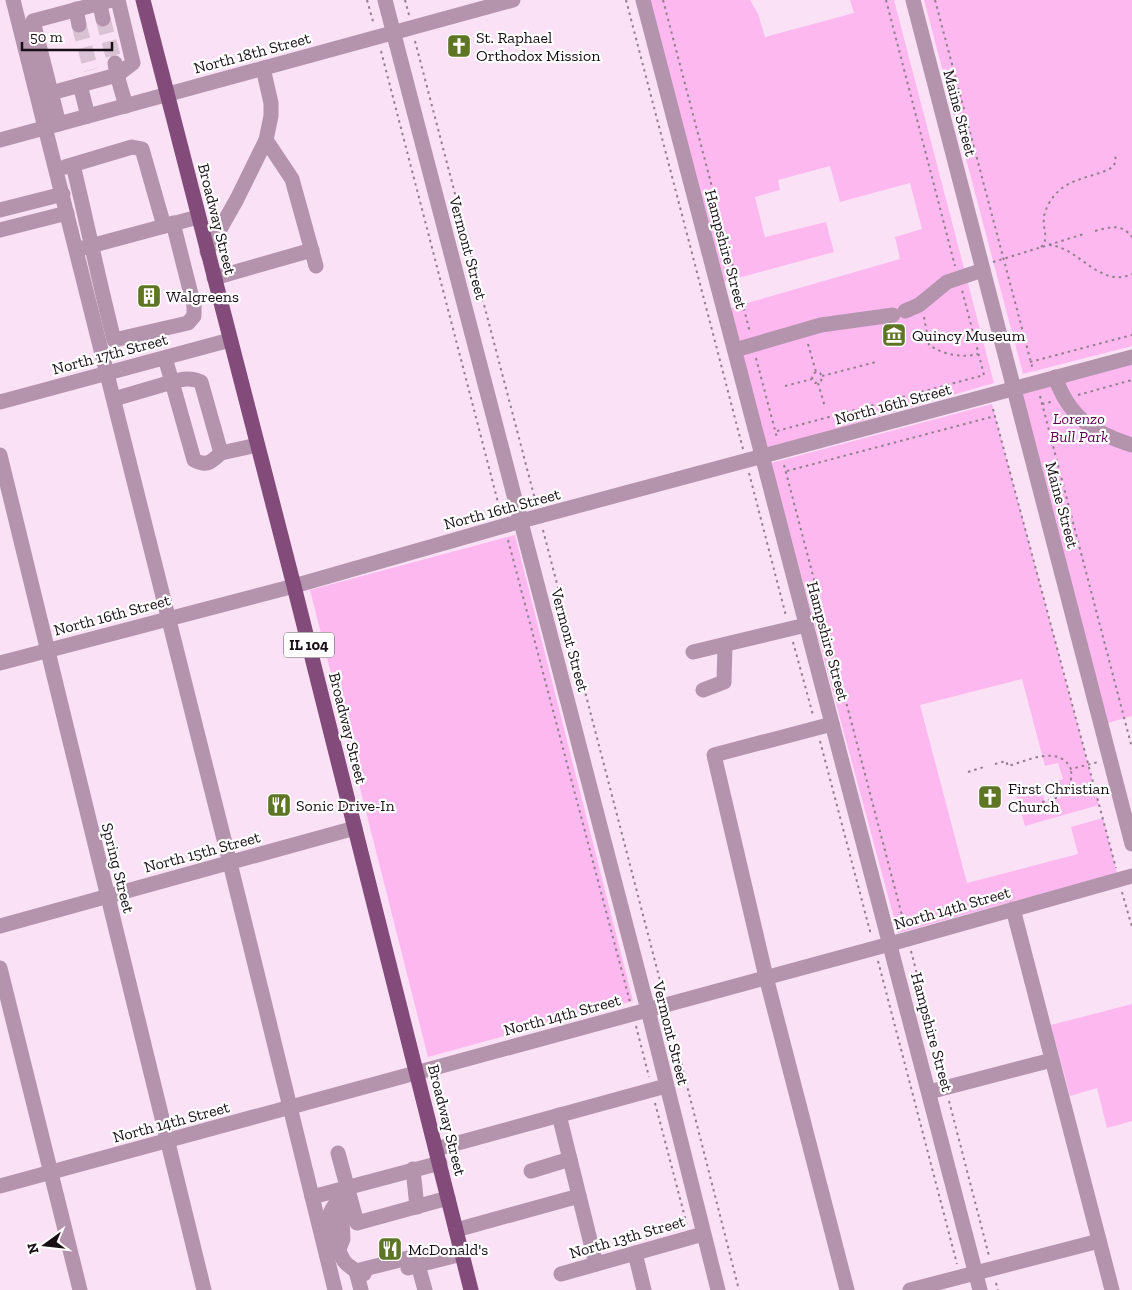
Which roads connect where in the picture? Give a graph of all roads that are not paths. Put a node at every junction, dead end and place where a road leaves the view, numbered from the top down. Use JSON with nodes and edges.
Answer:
{"nodes":[{"id":1,"x":13,"y":0,"type":"edge"},
{"id":2,"x":118,"y":0,"type":"edge"},
{"id":3,"x":143,"y":0,"type":"edge"},
{"id":4,"x":385,"y":0,"type":"edge"},
{"id":5,"x":513,"y":0,"type":"edge"},
{"id":6,"x":643,"y":0,"type":"edge"},
{"id":7,"x":913,"y":0,"type":"edge"},
{"id":8,"x":103,"y":1,"type":"edge"},
{"id":9,"x":76,"y":9,"type":"junction"},
{"id":10,"x":104,"y":19,"type":"tunnel mouth"},
{"id":11,"x":79,"y":25,"type":"tunnel mouth"},
{"id":12,"x":394,"y":32,"type":"junction"},
{"id":13,"x":263,"y":68,"type":"junction"},
{"id":14,"x":116,"y":69,"type":"junction"},
{"id":15,"x":88,"y":79,"type":"junction"},
{"id":16,"x":51,"y":93,"type":"junction"},
{"id":17,"x":166,"y":95,"type":"junction"},
{"id":18,"x":126,"y":106,"type":"junction"},
{"id":19,"x":88,"y":116,"type":"junction"},
{"id":20,"x":52,"y":126,"type":"junction"},
{"id":21,"x":0,"y":140,"type":"edge"},
{"id":22,"x":266,"y":140,"type":"junction"},
{"id":23,"x":73,"y":165,"type":"junction"},
{"id":24,"x":56,"y":170,"type":"junction"},
{"id":25,"x":62,"y":194,"type":"junction"},
{"id":26,"x":0,"y":210,"type":"edge"},
{"id":27,"x":67,"y":213,"type":"junction"},
{"id":28,"x":198,"y":217,"type":"junction"},
{"id":29,"x":169,"y":225,"type":"junction"},
{"id":30,"x":0,"y":230,"type":"edge"},
{"id":31,"x":92,"y":245,"type":"junction"},
{"id":32,"x":76,"y":250,"type":"junction"},
{"id":33,"x":312,"y":250,"type":"junction"},
{"id":34,"x":207,"y":252,"type":"junction"},
{"id":35,"x":316,"y":266,"type":"dead end"},
{"id":36,"x":982,"y":268,"type":"junction"},
{"id":37,"x":214,"y":278,"type":"junction"},
{"id":38,"x":188,"y":323,"type":"junction"},
{"id":39,"x":230,"y":340,"type":"junction"},
{"id":40,"x":107,"y":342,"type":"junction"},
{"id":41,"x":194,"y":350,"type":"junction"},
{"id":42,"x":735,"y":350,"type":"junction"},
{"id":43,"x":1132,"y":356,"type":"edge"},
{"id":44,"x":165,"y":358,"type":"junction"},
{"id":45,"x":108,"y":373,"type":"junction"},
{"id":46,"x":1055,"y":377,"type":"junction"},
{"id":47,"x":172,"y":382,"type":"junction"},
{"id":48,"x":1014,"y":389,"type":"junction"},
{"id":49,"x":114,"y":399,"type":"junction"},
{"id":50,"x":0,"y":402,"type":"edge"},
{"id":51,"x":257,"y":445,"type":"junction"},
{"id":52,"x":1132,"y":445,"type":"edge"},
{"id":53,"x":221,"y":453,"type":"junction"},
{"id":54,"x":0,"y":455,"type":"edge"},
{"id":55,"x":762,"y":457,"type":"junction"},
{"id":56,"x":521,"y":521,"type":"junction"},
{"id":57,"x":294,"y":586,"type":"junction"},
{"id":58,"x":168,"y":618,"type":"junction"},
{"id":59,"x":806,"y":625,"type":"junction"},
{"id":60,"x":725,"y":645,"type":"junction"},
{"id":61,"x":47,"y":650,"type":"junction"},
{"id":62,"x":693,"y":652,"type":"dead end"},
{"id":63,"x":0,"y":663,"type":"edge"},
{"id":64,"x":703,"y":690,"type":"dead end"},
{"id":65,"x":832,"y":724,"type":"junction"},
{"id":66,"x":355,"y":828,"type":"junction"},
{"id":67,"x":1132,"y":844,"type":"edge"},
{"id":68,"x":230,"y":863,"type":"junction"},
{"id":69,"x":1126,"y":878,"type":"edge"},
{"id":70,"x":107,"y":896,"type":"junction"},
{"id":71,"x":1013,"y":909,"type":"junction"},
{"id":72,"x":0,"y":926,"type":"edge"},
{"id":73,"x":890,"y":944,"type":"junction"},
{"id":74,"x":0,"y":968,"type":"edge"},
{"id":75,"x":766,"y":977,"type":"junction"},
{"id":76,"x":648,"y":1010,"type":"junction"},
{"id":77,"x":1052,"y":1060,"type":"junction"},
{"id":78,"x":417,"y":1073,"type":"junction"},
{"id":79,"x":659,"y":1088,"type":"junction"},
{"id":80,"x":929,"y":1092,"type":"junction"},
{"id":81,"x":290,"y":1108,"type":"junction"},
{"id":82,"x":559,"y":1115,"type":"junction"},
{"id":83,"x":167,"y":1141,"type":"junction"},
{"id":84,"x":338,"y":1153,"type":"dead end"},
{"id":85,"x":438,"y":1156,"type":"junction"},
{"id":86,"x":570,"y":1159,"type":"junction"},
{"id":87,"x":413,"y":1169,"type":"junction"},
{"id":88,"x":531,"y":1171,"type":"dead end"},
{"id":89,"x":50,"y":1172,"type":"junction"},
{"id":90,"x":0,"y":1186,"type":"edge"},
{"id":91,"x":345,"y":1192,"type":"junction"},
{"id":92,"x":579,"y":1196,"type":"junction"},
{"id":93,"x":312,"y":1197,"type":"junction"},
{"id":94,"x":448,"y":1198,"type":"junction"},
{"id":95,"x":417,"y":1207,"type":"junction"},
{"id":96,"x":357,"y":1223,"type":"junction"},
{"id":97,"x":456,"y":1230,"type":"junction"},
{"id":98,"x":697,"y":1236,"type":"junction"},
{"id":99,"x":1100,"y":1241,"type":"junction"},
{"id":100,"x":341,"y":1244,"type":"junction"},
{"id":101,"x":635,"y":1253,"type":"junction"},
{"id":102,"x":462,"y":1254,"type":"junction"},
{"id":103,"x":596,"y":1264,"type":"junction"},
{"id":104,"x":418,"y":1265,"type":"junction"},
{"id":105,"x":356,"y":1271,"type":"junction"},
{"id":106,"x":976,"y":1272,"type":"junction"},
{"id":107,"x":560,"y":1274,"type":"dead end"},
{"id":108,"x":80,"y":1290,"type":"edge"},
{"id":109,"x":204,"y":1290,"type":"edge"},
{"id":110,"x":335,"y":1290,"type":"edge"},
{"id":111,"x":361,"y":1290,"type":"edge"},
{"id":112,"x":425,"y":1290,"type":"edge"},
{"id":113,"x":470,"y":1290,"type":"edge"},
{"id":114,"x":644,"y":1290,"type":"edge"},
{"id":115,"x":718,"y":1290,"type":"edge"},
{"id":116,"x":847,"y":1290,"type":"edge"},
{"id":117,"x":910,"y":1290,"type":"edge"},
{"id":118,"x":980,"y":1290,"type":"edge"},
{"id":119,"x":1112,"y":1290,"type":"edge"}],
"edges":[{"from":1,"to":20,"type":"street"},
{"from":2,"to":14,"type":"street"},
{"from":3,"to":17,"type":"main road","name":"Broadway Street","number":"IL 104"},
{"from":4,"to":12,"type":"street","name":"Vermont Street"},
{"from":5,"to":12,"type":"street","name":"North 18th Street"},
{"from":6,"to":42,"type":"street","name":"Hampshire Street"},
{"from":7,"to":36,"type":"street","name":"Maine Street"},
{"from":8,"to":9,"type":"street"},
{"from":8,"to":10,"type":"street"},
{"from":9,"to":11,"type":"street"},
{"from":9,"to":16,"type":"street"},
{"from":12,"to":13,"type":"street","name":"North 18th Street"},
{"from":12,"to":56,"type":"street","name":"Vermont Street"},
{"from":13,"to":17,"type":"street","name":"North 18th Street"},
{"from":13,"to":22,"type":"street"},
{"from":14,"to":15,"type":"street"},
{"from":14,"to":18,"type":"street"},
{"from":15,"to":16,"type":"street"},
{"from":15,"to":19,"type":"street"},
{"from":16,"to":20,"type":"street"},
{"from":17,"to":18,"type":"street","name":"North 18th Street"},
{"from":17,"to":28,"type":"main road","name":"Broadway Street","number":"IL 104"},
{"from":18,"to":19,"type":"street","name":"North 18th Street"},
{"from":19,"to":20,"type":"street","name":"North 18th Street"},
{"from":20,"to":21,"type":"street","name":"North 18th Street"},
{"from":20,"to":24,"type":"street"},
{"from":22,"to":33,"type":"street"},
{"from":22,"to":34,"type":"street"},
{"from":23,"to":24,"type":"street"},
{"from":23,"to":29,"type":"street"},
{"from":23,"to":31,"type":"street"},
{"from":24,"to":25,"type":"street"},
{"from":25,"to":26,"type":"street"},
{"from":25,"to":27,"type":"street"},
{"from":27,"to":30,"type":"street"},
{"from":27,"to":32,"type":"street"},
{"from":28,"to":29,"type":"street"},
{"from":28,"to":34,"type":"main road","name":"Broadway Street","number":"IL 104"},
{"from":29,"to":31,"type":"street"},
{"from":29,"to":38,"type":"street"},
{"from":31,"to":32,"type":"street"},
{"from":31,"to":40,"type":"street"},
{"from":32,"to":40,"type":"street"},
{"from":33,"to":35,"type":"street"},
{"from":33,"to":37,"type":"street"},
{"from":34,"to":37,"type":"main road","name":"Broadway Street","number":"IL 104"},
{"from":36,"to":42,"type":"street"},
{"from":36,"to":48,"type":"street","name":"Maine Street"},
{"from":37,"to":39,"type":"main road","name":"Broadway Street","number":"IL 104"},
{"from":38,"to":40,"type":"street"},
{"from":38,"to":41,"type":"street"},
{"from":39,"to":41,"type":"street","name":"North 17th Street"},
{"from":39,"to":51,"type":"main road","name":"Broadway Street","number":"IL 104"},
{"from":40,"to":45,"type":"street"},
{"from":41,"to":44,"type":"street","name":"North 17th Street"},
{"from":42,"to":55,"type":"street","name":"Hampshire Street"},
{"from":43,"to":46,"type":"street","name":"North 16th Street"},
{"from":44,"to":45,"type":"street","name":"North 17th Street"},
{"from":44,"to":47,"type":"street"},
{"from":45,"to":49,"type":"street"},
{"from":45,"to":50,"type":"street","name":"North 17th Street"},
{"from":46,"to":48,"type":"street","name":"North 16th Street"},
{"from":46,"to":52,"type":"street"},
{"from":47,"to":49,"type":"street"},
{"from":47,"to":53,"type":"street"},
{"from":47,"to":53,"type":"street"},
{"from":48,"to":55,"type":"street","name":"North 16th Street"},
{"from":48,"to":67,"type":"street","name":"Maine Street"},
{"from":49,"to":58,"type":"street"},
{"from":51,"to":53,"type":"street"},
{"from":51,"to":57,"type":"main road","name":"Broadway Street","number":"IL 104"},
{"from":54,"to":61,"type":"street","name":"Spring Street"},
{"from":55,"to":56,"type":"street","name":"North 16th Street"},
{"from":55,"to":59,"type":"street","name":"Hampshire Street"},
{"from":56,"to":57,"type":"street","name":"North 16th Street"},
{"from":56,"to":76,"type":"street","name":"Vermont Street"},
{"from":57,"to":58,"type":"street","name":"North 16th Street"},
{"from":57,"to":66,"type":"main road","name":"Broadway Street","number":"IL 104"},
{"from":58,"to":61,"type":"street","name":"North 16th Street"},
{"from":58,"to":68,"type":"street"},
{"from":59,"to":60,"type":"street"},
{"from":59,"to":65,"type":"street","name":"Hampshire Street"},
{"from":60,"to":62,"type":"street"},
{"from":60,"to":64,"type":"street"},
{"from":61,"to":63,"type":"street","name":"North 16th Street"},
{"from":61,"to":70,"type":"street","name":"Spring Street"},
{"from":65,"to":73,"type":"street","name":"Hampshire Street"},
{"from":65,"to":75,"type":"street"},
{"from":66,"to":68,"type":"street","name":"North 15th Street"},
{"from":66,"to":78,"type":"main road","name":"Broadway Street","number":"IL 104"},
{"from":68,"to":70,"type":"street","name":"North 15th Street"},
{"from":68,"to":81,"type":"street"},
{"from":69,"to":71,"type":"street","name":"North 14th Street"},
{"from":70,"to":72,"type":"street","name":"North 15th Street"},
{"from":70,"to":83,"type":"street","name":"Spring Street"},
{"from":71,"to":73,"type":"street","name":"North 14th Street"},
{"from":71,"to":77,"type":"street"},
{"from":73,"to":75,"type":"street","name":"North 14th Street"},
{"from":73,"to":80,"type":"street","name":"Hampshire Street"},
{"from":74,"to":89,"type":"street"},
{"from":75,"to":76,"type":"street","name":"North 14th Street"},
{"from":75,"to":116,"type":"street"},
{"from":76,"to":78,"type":"street","name":"North 14th Street"},
{"from":76,"to":79,"type":"street","name":"Vermont Street"},
{"from":77,"to":80,"type":"street"},
{"from":77,"to":99,"type":"street"},
{"from":78,"to":81,"type":"street","name":"North 14th Street"},
{"from":78,"to":85,"type":"main road","name":"Broadway Street","number":"IL 104"},
{"from":79,"to":82,"type":"street"},
{"from":79,"to":98,"type":"street","name":"Vermont Street"},
{"from":80,"to":106,"type":"street","name":"Hampshire Street"},
{"from":81,"to":83,"type":"street","name":"North 14th Street"},
{"from":81,"to":93,"type":"street"},
{"from":82,"to":85,"type":"street"},
{"from":82,"to":86,"type":"street"},
{"from":83,"to":89,"type":"street","name":"North 14th Street"},
{"from":83,"to":109,"type":"street","name":"Spring Street"},
{"from":84,"to":91,"type":"street"},
{"from":85,"to":87,"type":"street"},
{"from":85,"to":94,"type":"main road","name":"Broadway Street","number":"IL 104"},
{"from":86,"to":88,"type":"street"},
{"from":86,"to":92,"type":"street"},
{"from":87,"to":91,"type":"street"},
{"from":87,"to":95,"type":"street"},
{"from":89,"to":90,"type":"street","name":"North 14th Street"},
{"from":89,"to":108,"type":"street"},
{"from":91,"to":93,"type":"street"},
{"from":91,"to":96,"type":"street"},
{"from":91,"to":100,"type":"street"},
{"from":92,"to":97,"type":"street"},
{"from":92,"to":103,"type":"street"},
{"from":93,"to":110,"type":"street"},
{"from":94,"to":95,"type":"street"},
{"from":94,"to":97,"type":"main road","name":"Broadway Street","number":"IL 104"},
{"from":95,"to":96,"type":"street"},
{"from":96,"to":100,"type":"street"},
{"from":97,"to":102,"type":"main road","name":"Broadway Street","number":"IL 104"},
{"from":98,"to":101,"type":"street","name":"North 13th Street"},
{"from":98,"to":115,"type":"street","name":"Vermont Street"},
{"from":99,"to":106,"type":"street"},
{"from":99,"to":119,"type":"street"},
{"from":100,"to":105,"type":"street"},
{"from":101,"to":103,"type":"street","name":"North 13th Street"},
{"from":101,"to":114,"type":"street"},
{"from":102,"to":104,"type":"street"},
{"from":102,"to":113,"type":"main road","name":"Broadway Street","number":"IL 104"},
{"from":103,"to":107,"type":"street","name":"North 13th Street"},
{"from":104,"to":105,"type":"street"},
{"from":104,"to":112,"type":"street"},
{"from":105,"to":111,"type":"street"},
{"from":106,"to":117,"type":"street"},
{"from":106,"to":118,"type":"street","name":"Hampshire Street"}]}
